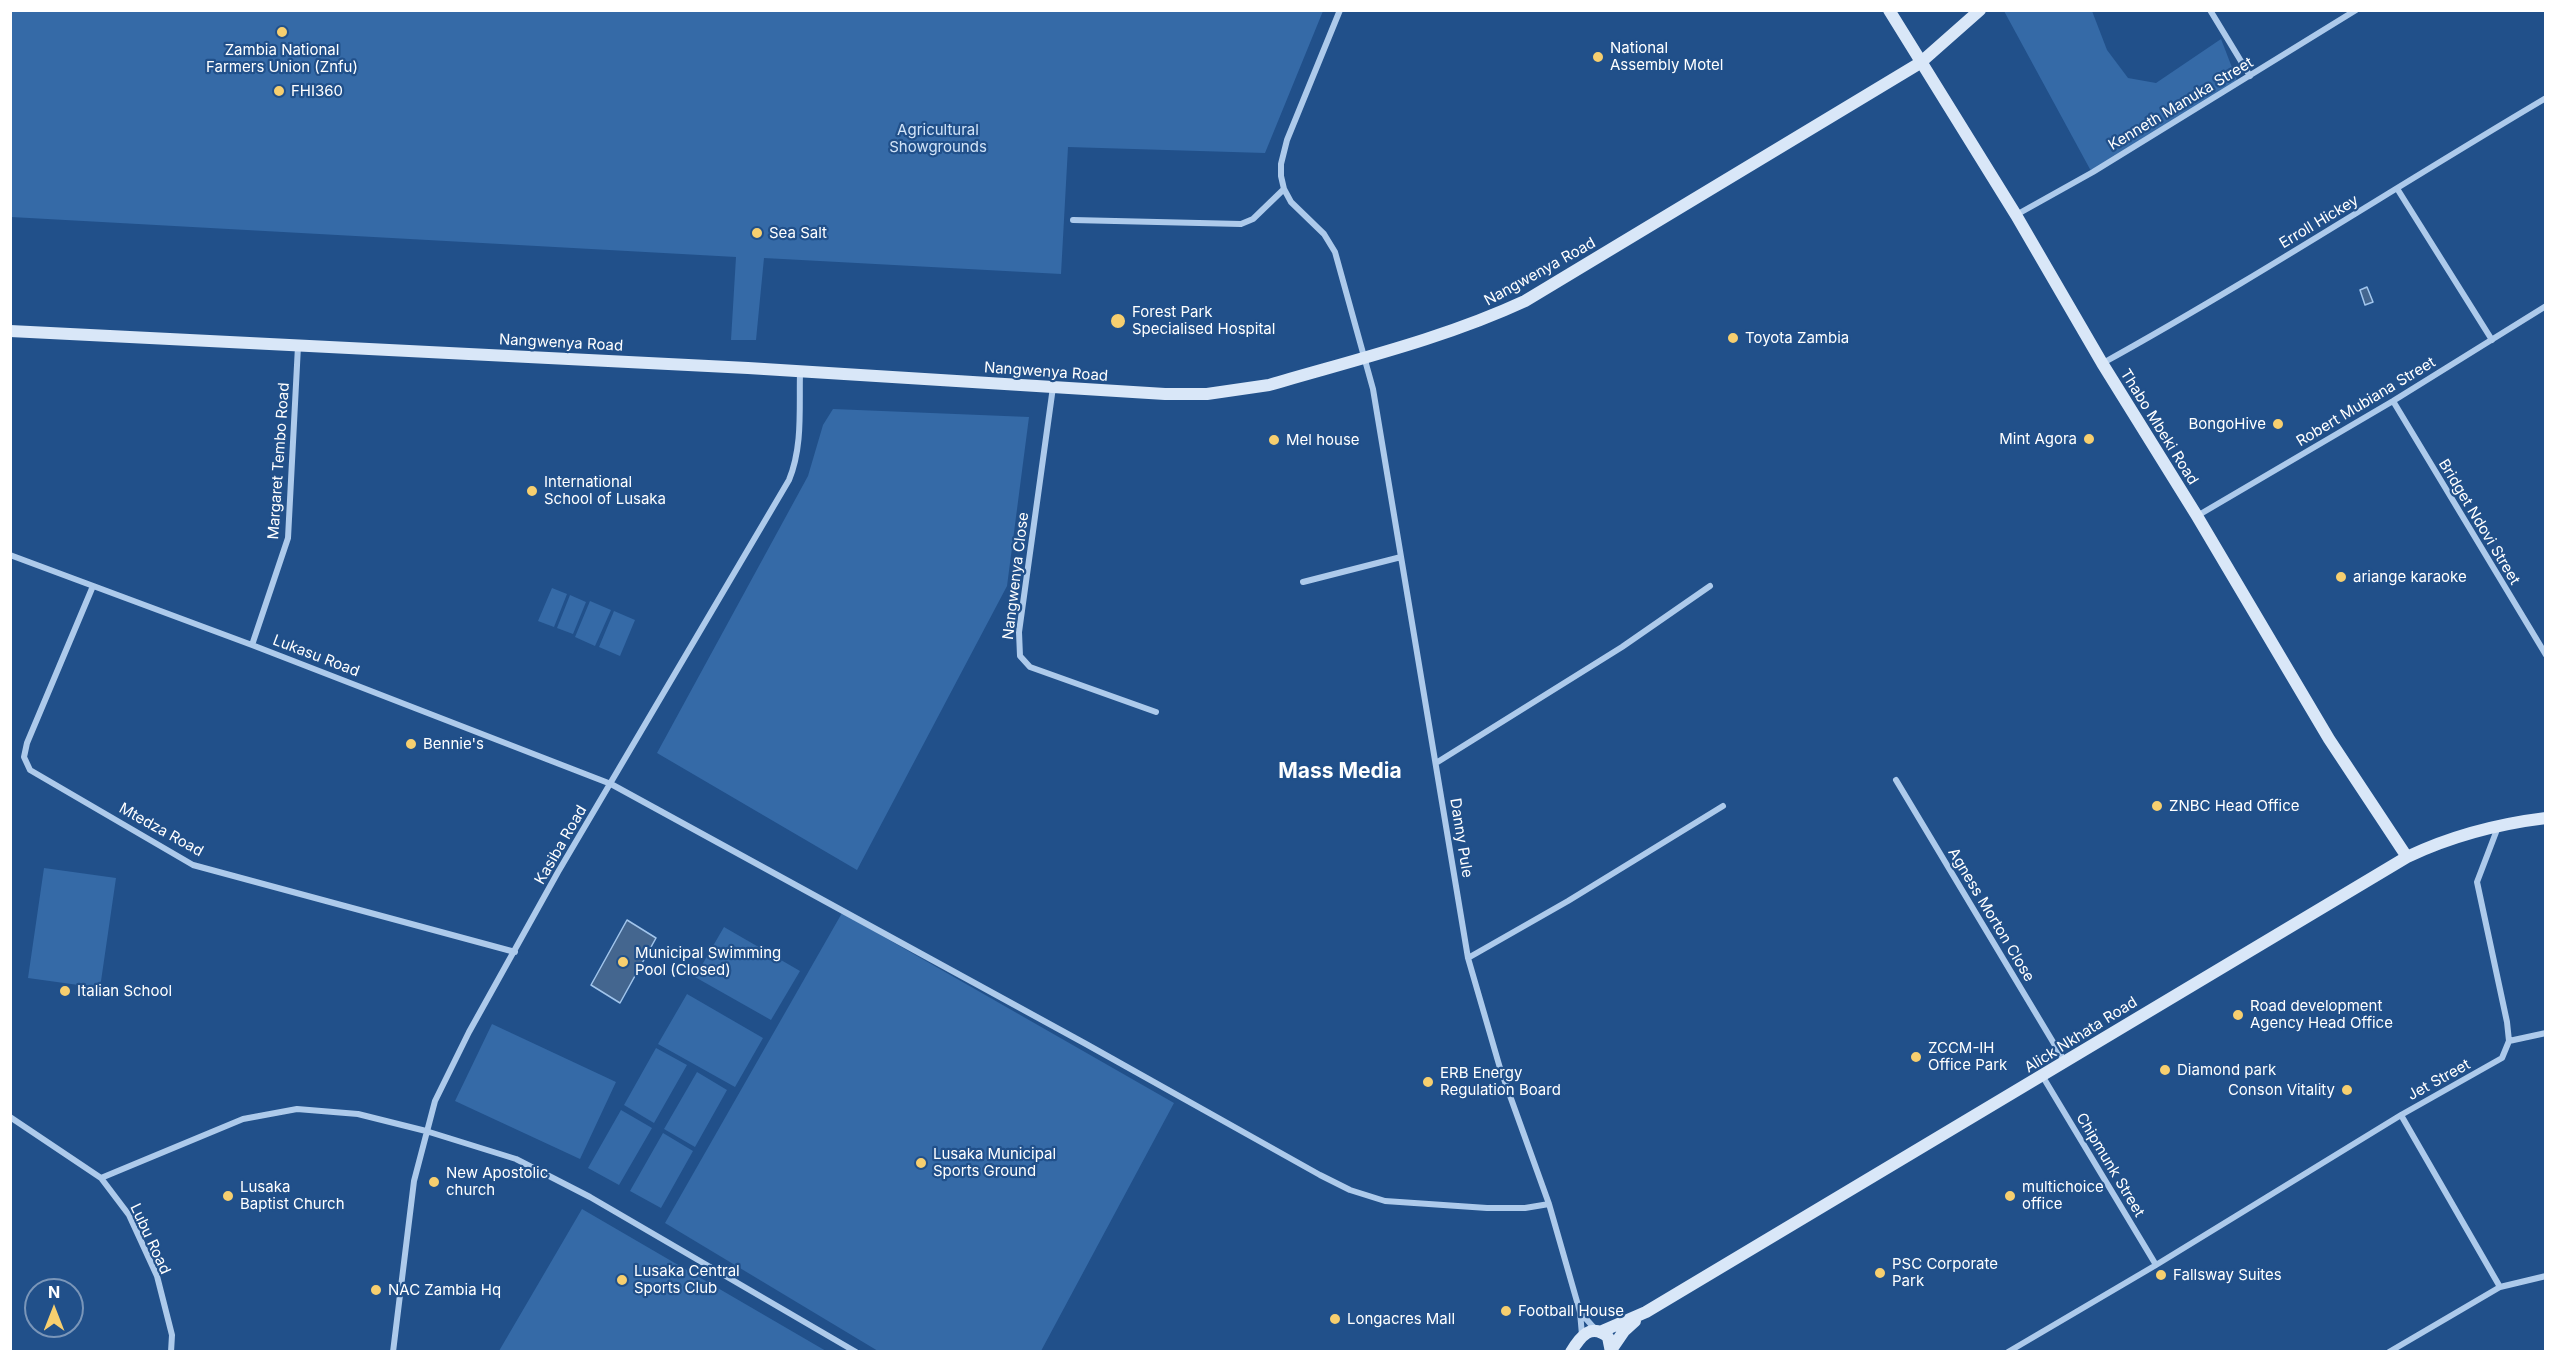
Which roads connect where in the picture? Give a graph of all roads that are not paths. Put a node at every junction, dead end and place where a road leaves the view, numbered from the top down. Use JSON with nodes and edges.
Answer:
{"nodes":[{"id":1,"x":1340,"y":10,"type":"edge"},
{"id":2,"x":1889,"y":10,"type":"edge"},
{"id":3,"x":1980,"y":10,"type":"edge"},
{"id":4,"x":2210,"y":10,"type":"edge"},
{"id":5,"x":2356,"y":10,"type":"edge"},
{"id":6,"x":1920,"y":63,"type":"junction"},
{"id":7,"x":2250,"y":76,"type":"junction"},
{"id":8,"x":2546,"y":98,"type":"edge"},
{"id":9,"x":1284,"y":189,"type":"junction"},
{"id":10,"x":2398,"y":190,"type":"junction"},
{"id":11,"x":2016,"y":215,"type":"junction"},
{"id":12,"x":1073,"y":220,"type":"dead end"},
{"id":13,"x":2546,"y":306,"type":"edge"},
{"id":14,"x":10,"y":332,"type":"edge"},
{"id":15,"x":2492,"y":340,"type":"junction"},
{"id":16,"x":298,"y":346,"type":"junction"},
{"id":17,"x":1365,"y":357,"type":"junction"},
{"id":18,"x":2102,"y":363,"type":"junction"},
{"id":19,"x":800,"y":372,"type":"junction"},
{"id":20,"x":1054,"y":387,"type":"junction"},
{"id":21,"x":2392,"y":401,"type":"junction"},
{"id":22,"x":2197,"y":516,"type":"junction"},
{"id":23,"x":10,"y":555,"type":"edge"},
{"id":24,"x":1401,"y":557,"type":"junction"},
{"id":25,"x":1303,"y":582,"type":"dead end"},
{"id":26,"x":93,"y":586,"type":"junction"},
{"id":27,"x":1710,"y":586,"type":"dead end"},
{"id":28,"x":252,"y":645,"type":"junction"},
{"id":29,"x":2546,"y":655,"type":"edge"},
{"id":30,"x":1156,"y":712,"type":"dead end"},
{"id":31,"x":1436,"y":763,"type":"junction"},
{"id":32,"x":1896,"y":780,"type":"dead end"},
{"id":33,"x":612,"y":784,"type":"junction"},
{"id":34,"x":1723,"y":806,"type":"dead end"},
{"id":35,"x":2546,"y":818,"type":"edge"},
{"id":36,"x":2498,"y":826,"type":"junction"},
{"id":37,"x":2407,"y":857,"type":"junction"},
{"id":38,"x":515,"y":952,"type":"junction"},
{"id":39,"x":1468,"y":958,"type":"junction"},
{"id":40,"x":2546,"y":1033,"type":"edge"},
{"id":41,"x":2508,"y":1041,"type":"junction"},
{"id":42,"x":2065,"y":1063,"type":"junction"},
{"id":43,"x":2043,"y":1077,"type":"junction"},
{"id":44,"x":2401,"y":1115,"type":"junction"},
{"id":45,"x":10,"y":1117,"type":"edge"},
{"id":46,"x":426,"y":1131,"type":"junction"},
{"id":47,"x":101,"y":1178,"type":"junction"},
{"id":48,"x":1550,"y":1204,"type":"junction"},
{"id":49,"x":2156,"y":1265,"type":"junction"},
{"id":50,"x":2546,"y":1276,"type":"edge"},
{"id":51,"x":2500,"y":1287,"type":"junction"},
{"id":52,"x":1580,"y":1312,"type":"junction"},
{"id":53,"x":1646,"y":1312,"type":"junction"},
{"id":54,"x":1598,"y":1331,"type":"junction"},
{"id":55,"x":1577,"y":1345,"type":"edge"},
{"id":56,"x":1611,"y":1351,"type":"edge"},
{"id":57,"x":171,"y":1352,"type":"edge"},
{"id":58,"x":393,"y":1352,"type":"edge"},
{"id":59,"x":856,"y":1352,"type":"edge"},
{"id":60,"x":2008,"y":1352,"type":"edge"},
{"id":61,"x":2389,"y":1352,"type":"edge"}],
"edges":[{"from":1,"to":9,"type":"street"},
{"from":2,"to":6,"type":"main road","name":"Thabo Mbeki Road"},
{"from":3,"to":6,"type":"main road","name":"Nangwenya Road"},
{"from":4,"to":7,"type":"street"},
{"from":5,"to":7,"type":"street","name":"Kenneth Manuka Street"},
{"from":6,"to":11,"type":"main road","name":"Thabo Mbeki Road"},
{"from":6,"to":17,"type":"main road","name":"Nangwenya Road"},
{"from":7,"to":11,"type":"street","name":"Kenneth Manuka Street"},
{"from":8,"to":10,"type":"street","name":"Erroll Hickey"},
{"from":9,"to":12,"type":"street"},
{"from":9,"to":17,"type":"street","name":"Danny Pule"},
{"from":10,"to":15,"type":"street"},
{"from":10,"to":18,"type":"street","name":"Erroll Hickey"},
{"from":11,"to":18,"type":"main road","name":"Thabo Mbeki Road"},
{"from":13,"to":15,"type":"street","name":"Robert Mubiana Street"},
{"from":14,"to":16,"type":"main road","name":"Nangwenya Road"},
{"from":15,"to":21,"type":"street","name":"Robert Mubiana Street"},
{"from":16,"to":19,"type":"main road","name":"Nangwenya Road"},
{"from":16,"to":28,"type":"street","name":"Margaret Tembo Road"},
{"from":17,"to":20,"type":"main road","name":"Nangwenya Road"},
{"from":17,"to":24,"type":"street","name":"Danny Pule"},
{"from":18,"to":22,"type":"main road","name":"Thabo Mbeki Road"},
{"from":19,"to":20,"type":"main road","name":"Nangwenya Road"},
{"from":19,"to":33,"type":"street","name":"Kasiba Road"},
{"from":20,"to":30,"type":"street","name":"Nangwenya Close"},
{"from":21,"to":22,"type":"street","name":"Robert Mubiana Street"},
{"from":21,"to":29,"type":"street","name":"Bridget Ndovi Street"},
{"from":22,"to":37,"type":"main road","name":"Thabo Mbeki Road"},
{"from":23,"to":26,"type":"street","name":"Lukasu Road"},
{"from":24,"to":25,"type":"street"},
{"from":24,"to":31,"type":"street","name":"Danny Pule"},
{"from":26,"to":28,"type":"street","name":"Lukasu Road"},
{"from":26,"to":38,"type":"street","name":"Mtedza Road"},
{"from":27,"to":31,"type":"street"},
{"from":28,"to":33,"type":"street","name":"Lukasu Road"},
{"from":31,"to":39,"type":"street","name":"Danny Pule"},
{"from":32,"to":42,"type":"street","name":"Agness Morton Close"},
{"from":33,"to":38,"type":"street","name":"Kasiba Road"},
{"from":33,"to":48,"type":"street","name":"Lukasu Road"},
{"from":34,"to":39,"type":"street"},
{"from":35,"to":36,"type":"main road","name":"Alick Nkhata Road"},
{"from":36,"to":37,"type":"main road","name":"Alick Nkhata Road"},
{"from":36,"to":41,"type":"street"},
{"from":37,"to":42,"type":"main road","name":"Alick Nkhata Road"},
{"from":38,"to":46,"type":"street","name":"Kasiba Road"},
{"from":39,"to":48,"type":"street","name":"Danny Pule"},
{"from":40,"to":41,"type":"street"},
{"from":41,"to":44,"type":"street","name":"Jet Street"},
{"from":42,"to":43,"type":"main road","name":"Alick Nkhata Road"},
{"from":43,"to":49,"type":"street","name":"Chipmunk Street"},
{"from":43,"to":53,"type":"main road","name":"Alick Nkhata Road"},
{"from":44,"to":49,"type":"street"},
{"from":44,"to":51,"type":"street","name":"Jet Street"},
{"from":45,"to":47,"type":"street","name":"Lubu Road"},
{"from":46,"to":47,"type":"street"},
{"from":46,"to":58,"type":"street","name":"Kasiba Road"},
{"from":46,"to":59,"type":"street"},
{"from":47,"to":57,"type":"street","name":"Lubu Road"},
{"from":48,"to":52,"type":"street","name":"Danny Pule"},
{"from":49,"to":60,"type":"street"},
{"from":50,"to":51,"type":"street"},
{"from":51,"to":61,"type":"street"},
{"from":52,"to":54,"type":"street","name":"Danny Pule"},
{"from":52,"to":55,"type":"street","name":"Danny Pule"},
{"from":53,"to":54,"type":"main road","name":"Alick Nkhata Road"},
{"from":53,"to":56,"type":"main road","name":"Alick Nkhata Road"},
{"from":54,"to":55,"type":"main road","name":"Alick Nkhata Road"},
{"from":54,"to":56,"type":"main road"}]}
